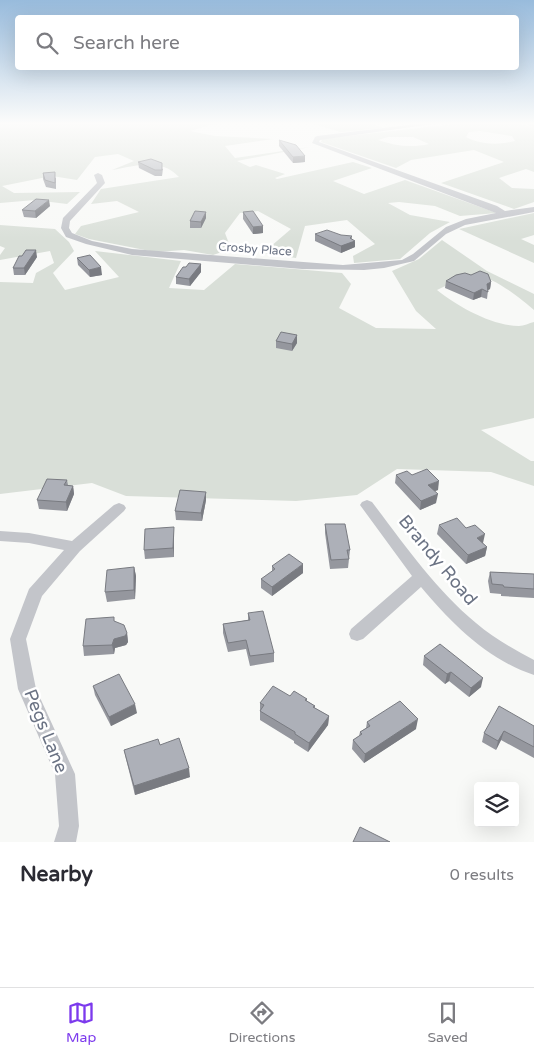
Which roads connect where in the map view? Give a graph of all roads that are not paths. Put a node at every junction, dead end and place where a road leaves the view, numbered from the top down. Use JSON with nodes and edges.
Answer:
{"nodes":[{"id":1,"x":371,"y":163,"type":"edge"},
{"id":2,"x":98,"y":175,"type":"dead end"},
{"id":3,"x":534,"y":210,"type":"edge"},
{"id":4,"x":504,"y":214,"type":"junction"},
{"id":5,"x":367,"y":505,"type":"dead end"},
{"id":6,"x":119,"y":508,"type":"dead end"},
{"id":7,"x":0,"y":536,"type":"edge"},
{"id":8,"x":75,"y":547,"type":"junction"},
{"id":9,"x":422,"y":577,"type":"junction"},
{"id":10,"x":357,"y":634,"type":"dead end"},
{"id":11,"x":534,"y":668,"type":"edge"},
{"id":12,"x":65,"y":842,"type":"edge"}],
"edges":[{"from":1,"to":4,"type":"street"},
{"from":2,"to":4,"type":"street","name":"Crosby Place"},
{"from":3,"to":4,"type":"street"},
{"from":5,"to":9,"type":"street","name":"Brandy Road"},
{"from":6,"to":8,"type":"street","name":"Pegs Lane"},
{"from":7,"to":8,"type":"street"},
{"from":8,"to":12,"type":"street","name":"Pegs Lane"},
{"from":9,"to":10,"type":"street"},
{"from":9,"to":11,"type":"street","name":"Brandy Road"}]}
